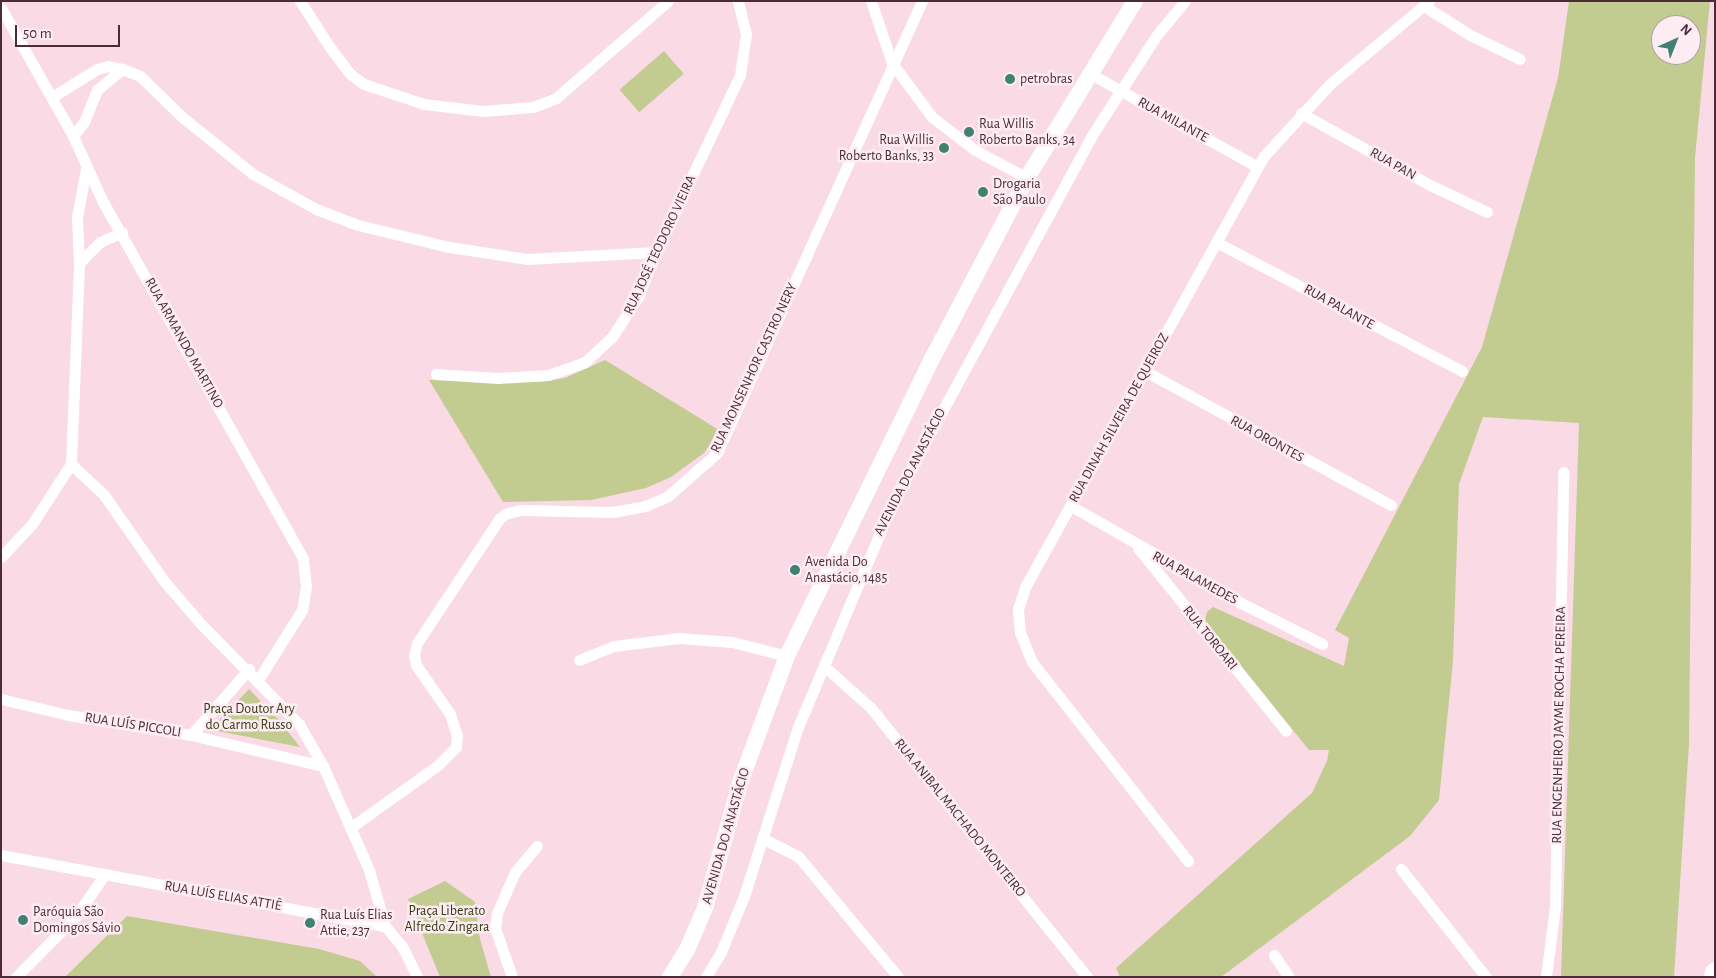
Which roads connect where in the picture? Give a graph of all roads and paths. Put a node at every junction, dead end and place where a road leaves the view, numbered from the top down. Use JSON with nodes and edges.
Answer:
{"nodes":[{"id":1,"x":300,"y":1,"type":"edge"},
{"id":2,"x":668,"y":1,"type":"edge"},
{"id":3,"x":738,"y":1,"type":"edge"},
{"id":4,"x":871,"y":1,"type":"edge"},
{"id":5,"x":922,"y":1,"type":"edge"},
{"id":6,"x":1135,"y":1,"type":"edge"},
{"id":7,"x":1185,"y":1,"type":"edge"},
{"id":8,"x":1426,"y":4,"type":"edge"},
{"id":9,"x":1,"y":8,"type":"edge"},
{"id":10,"x":1520,"y":59,"type":"dead end"},
{"id":11,"x":892,"y":63,"type":"junction"},
{"id":12,"x":122,"y":69,"type":"junction"},
{"id":13,"x":1088,"y":73,"type":"junction"},
{"id":14,"x":1121,"y":90,"type":"junction"},
{"id":15,"x":52,"y":97,"type":"junction"},
{"id":16,"x":1301,"y":113,"type":"junction"},
{"id":17,"x":73,"y":136,"type":"junction"},
{"id":18,"x":1258,"y":166,"type":"junction"},
{"id":19,"x":86,"y":169,"type":"junction"},
{"id":20,"x":1027,"y":178,"type":"junction"},
{"id":21,"x":1487,"y":212,"type":"dead end"},
{"id":22,"x":122,"y":232,"type":"junction"},
{"id":23,"x":1216,"y":242,"type":"junction"},
{"id":24,"x":656,"y":252,"type":"junction"},
{"id":25,"x":79,"y":263,"type":"junction"},
{"id":26,"x":1145,"y":371,"type":"junction"},
{"id":27,"x":1462,"y":371,"type":"dead end"},
{"id":28,"x":436,"y":374,"type":"dead end"},
{"id":29,"x":72,"y":464,"type":"junction"},
{"id":30,"x":1563,"y":472,"type":"dead end"},
{"id":31,"x":1391,"y":505,"type":"dead end"},
{"id":32,"x":1071,"y":506,"type":"junction"},
{"id":33,"x":1135,"y":544,"type":"junction"},
{"id":34,"x":1,"y":557,"type":"edge"},
{"id":35,"x":1322,"y":644,"type":"dead end"},
{"id":36,"x":787,"y":656,"type":"junction"},
{"id":37,"x":580,"y":660,"type":"dead end"},
{"id":38,"x":824,"y":666,"type":"junction"},
{"id":39,"x":248,"y":669,"type":"junction"},
{"id":40,"x":258,"y":680,"type":"junction"},
{"id":41,"x":1,"y":699,"type":"edge"},
{"id":42,"x":1286,"y":731,"type":"dead end"},
{"id":43,"x":191,"y":735,"type":"junction"},
{"id":44,"x":323,"y":766,"type":"junction"},
{"id":45,"x":350,"y":828,"type":"junction"},
{"id":46,"x":764,"y":839,"type":"junction"},
{"id":47,"x":537,"y":846,"type":"dead end"},
{"id":48,"x":1,"y":855,"type":"edge"},
{"id":49,"x":1188,"y":861,"type":"dead end"},
{"id":50,"x":1401,"y":869,"type":"dead end"},
{"id":51,"x":105,"y":874,"type":"junction"},
{"id":52,"x":385,"y":926,"type":"junction"},
{"id":53,"x":1274,"y":955,"type":"dead end"},
{"id":54,"x":1715,"y":972,"type":"edge"},
{"id":55,"x":16,"y":977,"type":"edge"},
{"id":56,"x":417,"y":977,"type":"edge"},
{"id":57,"x":512,"y":977,"type":"edge"},
{"id":58,"x":670,"y":977,"type":"edge"},
{"id":59,"x":706,"y":977,"type":"edge"},
{"id":60,"x":898,"y":977,"type":"edge"},
{"id":61,"x":1087,"y":977,"type":"edge"},
{"id":62,"x":1290,"y":977,"type":"edge"},
{"id":63,"x":1486,"y":977,"type":"edge"},
{"id":64,"x":1546,"y":977,"type":"edge"},
{"id":65,"x":1714,"y":977,"type":"edge"}],
"edges":[{"from":1,"to":2,"type":"street"},
{"from":3,"to":24,"type":"street","name":"RUA JOSÉ TEODORO VIEIRA"},
{"from":4,"to":11,"type":"street"},
{"from":5,"to":11,"type":"street","name":"RUA MONSENHOR CASTRO NERY"},
{"from":6,"to":13,"type":"main road","name":"AVENIDA DO ANASTÁCIO"},
{"from":7,"to":14,"type":"street","name":"AVENIDA DO ANASTÁCIO"},
{"from":8,"to":10,"type":"street"},
{"from":8,"to":16,"type":"street","name":"RUA DINAH SILVEIRA DE QUEIROZ"},
{"from":9,"to":15,"type":"street","name":"RUA ARMANDO MARTINO"},
{"from":11,"to":20,"type":"street"},
{"from":11,"to":45,"type":"street","name":"RUA MONSENHOR CASTRO NERY"},
{"from":12,"to":15,"type":"street"},
{"from":12,"to":17,"type":"street"},
{"from":12,"to":24,"type":"street"},
{"from":13,"to":14,"type":"street","name":"RUA MILANTE"},
{"from":13,"to":20,"type":"main road","name":"AVENIDA DO ANASTÁCIO"},
{"from":14,"to":18,"type":"street","name":"RUA MILANTE"},
{"from":14,"to":38,"type":"street","name":"AVENIDA DO ANASTÁCIO"},
{"from":15,"to":17,"type":"street","name":"RUA ARMANDO MARTINO"},
{"from":16,"to":18,"type":"street","name":"RUA DINAH SILVEIRA DE QUEIROZ"},
{"from":16,"to":21,"type":"street","name":"RUA PAN"},
{"from":17,"to":19,"type":"street","name":"RUA ARMANDO MARTINO"},
{"from":18,"to":23,"type":"street","name":"RUA DINAH SILVEIRA DE QUEIROZ"},
{"from":19,"to":22,"type":"street","name":"RUA ARMANDO MARTINO"},
{"from":19,"to":25,"type":"street"},
{"from":20,"to":36,"type":"main road","name":"AVENIDA DO ANASTÁCIO"},
{"from":22,"to":25,"type":"street"},
{"from":22,"to":40,"type":"street","name":"RUA ARMANDO MARTINO"},
{"from":23,"to":26,"type":"street","name":"RUA DINAH SILVEIRA DE QUEIROZ"},
{"from":23,"to":27,"type":"street","name":"RUA PALANTE"},
{"from":24,"to":28,"type":"street","name":"RUA JOSÉ TEODORO VIEIRA"},
{"from":25,"to":29,"type":"street"},
{"from":26,"to":31,"type":"street","name":"RUA ORONTES"},
{"from":26,"to":32,"type":"street","name":"RUA DINAH SILVEIRA DE QUEIROZ"},
{"from":29,"to":34,"type":"street"},
{"from":29,"to":39,"type":"street"},
{"from":30,"to":64,"type":"street","name":"RUA ENGENHEIRO JAYME ROCHA PEREIRA"},
{"from":32,"to":33,"type":"street","name":"RUA PALAMEDES"},
{"from":32,"to":49,"type":"street","name":"RUA DINAH SILVEIRA DE QUEIROZ"},
{"from":33,"to":35,"type":"street","name":"RUA PALAMEDES"},
{"from":33,"to":42,"type":"street","name":"RUA TOROARI"},
{"from":36,"to":37,"type":"street"},
{"from":36,"to":58,"type":"main road","name":"AVENIDA DO ANASTÁCIO"},
{"from":38,"to":46,"type":"street","name":"AVENIDA DO ANASTÁCIO"},
{"from":38,"to":61,"type":"street","name":"RUA ANIBAL MACHADO MONTEIRO"},
{"from":39,"to":40,"type":"street"},
{"from":39,"to":43,"type":"street"},
{"from":40,"to":44,"type":"street"},
{"from":41,"to":43,"type":"street","name":"RUA LUÍS PICCOLI"},
{"from":43,"to":44,"type":"street","name":"RUA LUÍS PICCOLI"},
{"from":44,"to":45,"type":"street"},
{"from":45,"to":52,"type":"street"},
{"from":46,"to":59,"type":"street","name":"AVENIDA DO ANASTÁCIO"},
{"from":46,"to":60,"type":"street"},
{"from":47,"to":57,"type":"street"},
{"from":48,"to":51,"type":"street","name":"RUA LUÍS ELIAS ATTIÊ"},
{"from":50,"to":63,"type":"street"},
{"from":51,"to":52,"type":"street","name":"RUA LUÍS ELIAS ATTIÊ"},
{"from":51,"to":55,"type":"street"},
{"from":52,"to":56,"type":"street"},
{"from":53,"to":62,"type":"street"},
{"from":54,"to":65,"type":"highway"}]}
